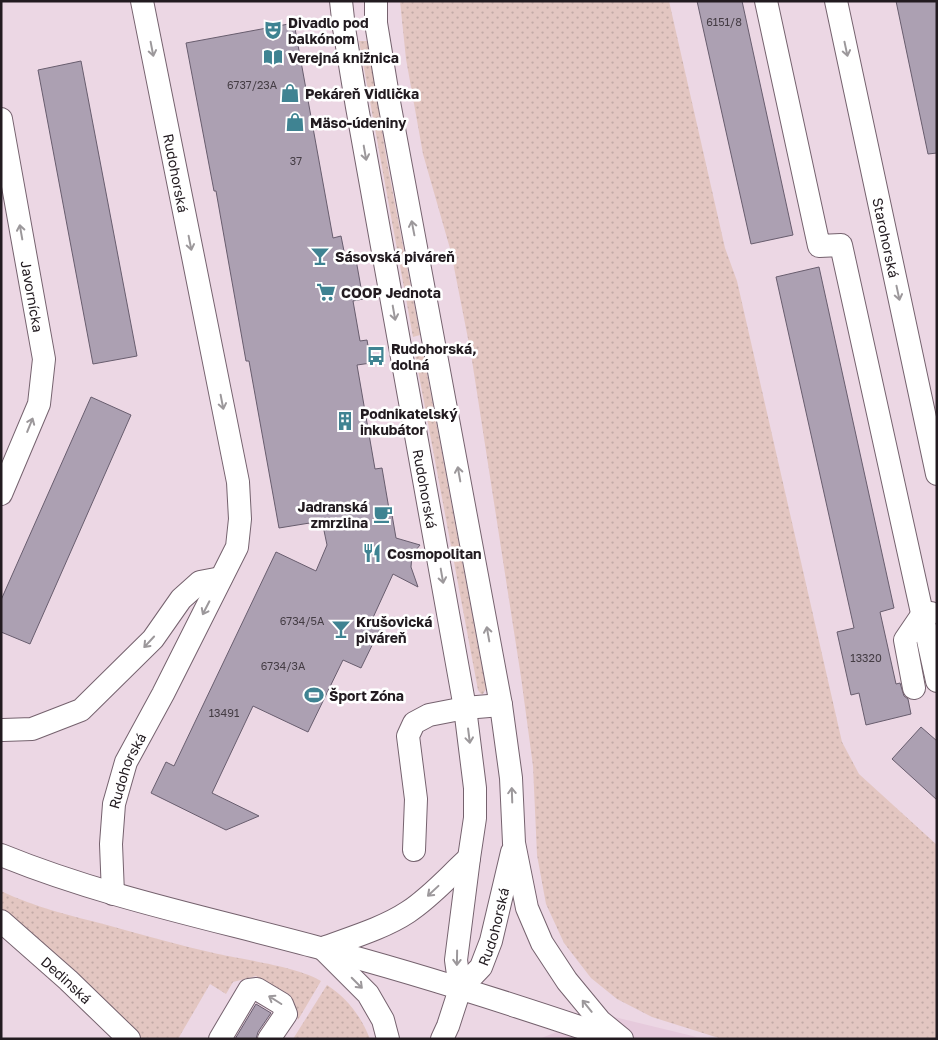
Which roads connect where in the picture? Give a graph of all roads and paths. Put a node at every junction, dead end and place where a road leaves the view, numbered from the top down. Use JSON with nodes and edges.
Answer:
{"nodes":[{"id":1,"x":142,"y":1,"type":"edge"},
{"id":2,"x":341,"y":1,"type":"edge"},
{"id":3,"x":376,"y":1,"type":"edge"},
{"id":4,"x":766,"y":1,"type":"edge"},
{"id":5,"x":836,"y":1,"type":"edge"},
{"id":6,"x":1,"y":119,"type":"edge"},
{"id":7,"x":7,"y":471,"type":"edge"},
{"id":8,"x":937,"y":474,"type":"edge"},
{"id":9,"x":1,"y":494,"type":"edge"},
{"id":10,"x":221,"y":578,"type":"junction"},
{"id":11,"x":929,"y":613,"type":"edge"},
{"id":12,"x":937,"y":682,"type":"edge"},
{"id":13,"x":914,"y":688,"type":"dead end"},
{"id":14,"x":501,"y":705,"type":"junction"},
{"id":15,"x":465,"y":708,"type":"junction"},
{"id":16,"x":2,"y":730,"type":"edge"},
{"id":17,"x":514,"y":843,"type":"junction"},
{"id":18,"x":414,"y":850,"type":"dead end"},
{"id":19,"x":1,"y":855,"type":"edge"},
{"id":20,"x":468,"y":858,"type":"junction"},
{"id":21,"x":112,"y":894,"type":"junction"},
{"id":22,"x":1,"y":921,"type":"edge"},
{"id":23,"x":323,"y":948,"type":"junction"},
{"id":24,"x":460,"y":989,"type":"junction"},
{"id":25,"x":129,"y":1039,"type":"edge"},
{"id":26,"x":220,"y":1039,"type":"edge"},
{"id":27,"x":269,"y":1039,"type":"edge"},
{"id":28,"x":388,"y":1039,"type":"edge"},
{"id":29,"x":442,"y":1039,"type":"edge"},
{"id":30,"x":615,"y":1039,"type":"edge"},
{"id":31,"x":622,"y":1039,"type":"edge"}],
"edges":[{"from":1,"to":10,"type":"street","name":"Rudohorská","one_way":true},
{"from":2,"to":15,"type":"street","name":"Rudohorská","one_way":true},
{"from":14,"to":3,"type":"street","name":"Rudohorská","one_way":true},
{"from":4,"to":11,"type":"street"},
{"from":5,"to":8,"type":"street","name":"Starohorská","one_way":true},
{"from":7,"to":6,"type":"street","name":"Javornícka","one_way":true},
{"from":7,"to":9,"type":"street","name":"Javornícka"},
{"from":10,"to":16,"type":"street","one_way":true},
{"from":10,"to":21,"type":"street","name":"Rudohorská","one_way":true},
{"from":11,"to":12,"type":"street"},
{"from":11,"to":13,"type":"street"},
{"from":14,"to":15,"type":"street"},
{"from":17,"to":14,"type":"street","name":"Rudohorská","one_way":true},
{"from":15,"to":18,"type":"street"},
{"from":15,"to":20,"type":"street","name":"Rudohorská","one_way":true},
{"from":17,"to":24,"type":"street","name":"Rudohorská"},
{"from":31,"to":17,"type":"street","name":"Rudohorská","one_way":true},
{"from":19,"to":21,"type":"street"},
{"from":20,"to":23,"type":"street","one_way":true},
{"from":20,"to":24,"type":"street","name":"Rudohorská","one_way":true},
{"from":21,"to":23,"type":"street"},
{"from":22,"to":25,"type":"street","name":"Dedinská"},
{"from":23,"to":24,"type":"street"},
{"from":23,"to":28,"type":"street","one_way":true},
{"from":24,"to":29,"type":"street"},
{"from":24,"to":30,"type":"street"},
{"from":27,"to":26,"type":"street","one_way":true}]}
